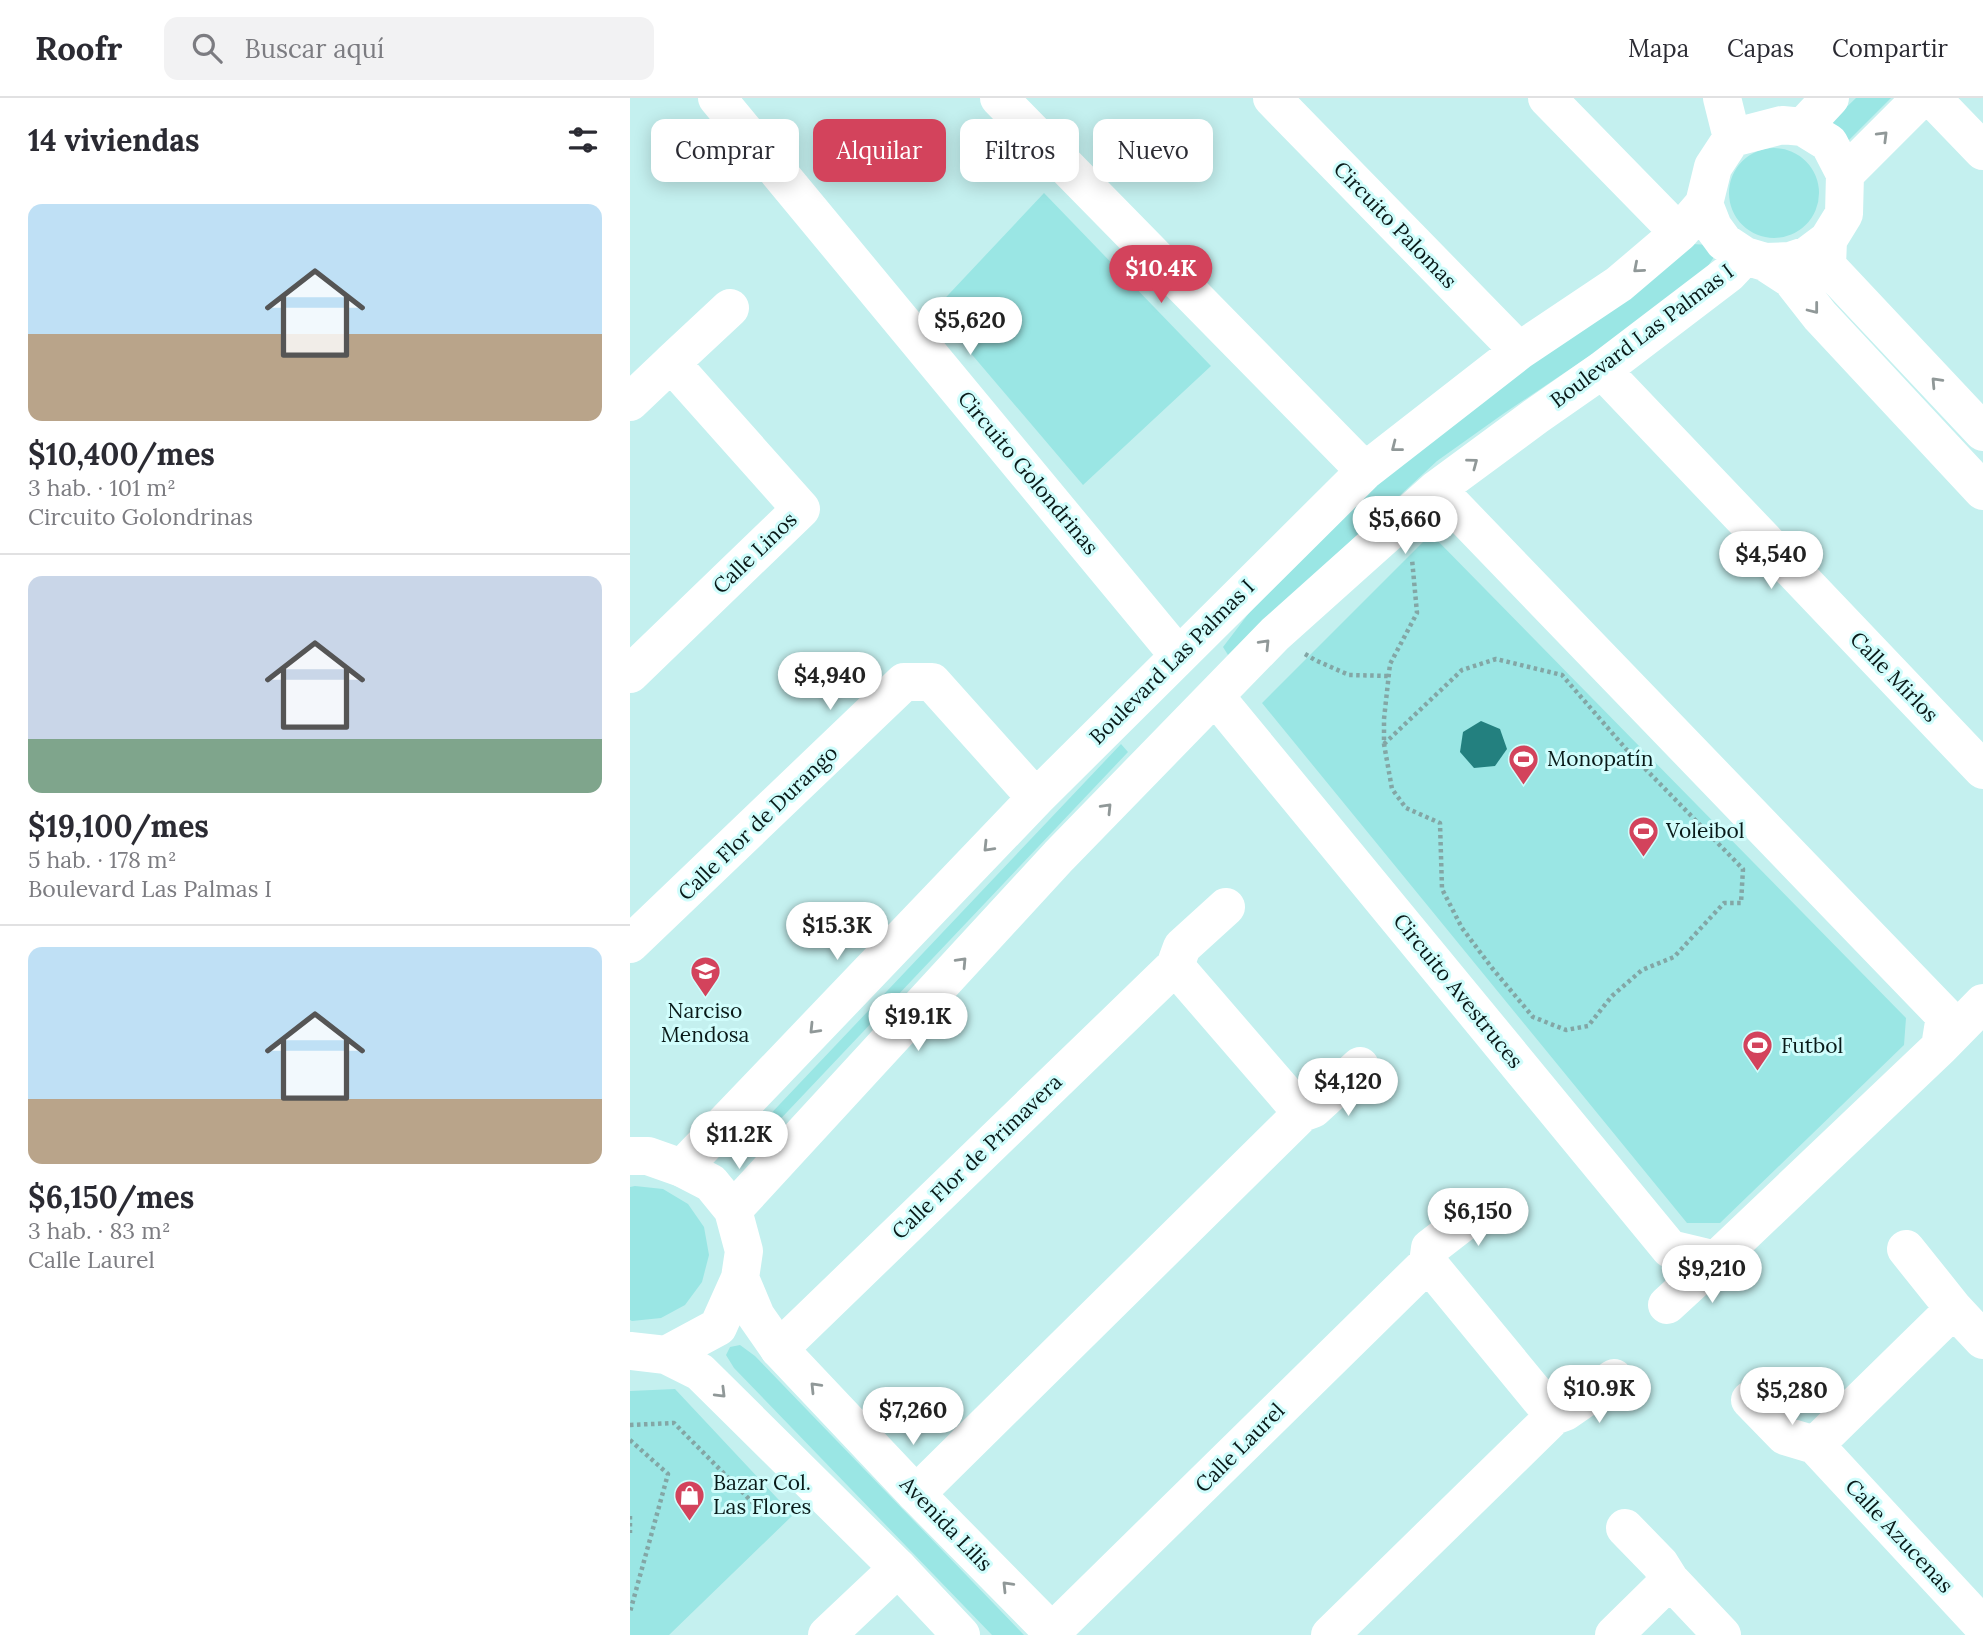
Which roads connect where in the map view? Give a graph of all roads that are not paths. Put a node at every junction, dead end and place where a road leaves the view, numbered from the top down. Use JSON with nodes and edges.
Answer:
{"nodes":[{"id":1,"x":717,"y":98,"type":"edge"},
{"id":2,"x":999,"y":98,"type":"edge"},
{"id":3,"x":1272,"y":98,"type":"edge"},
{"id":4,"x":1547,"y":98,"type":"edge"},
{"id":5,"x":1722,"y":98,"type":"edge"},
{"id":6,"x":1830,"y":98,"type":"edge"},
{"id":7,"x":1921,"y":98,"type":"edge"},
{"id":8,"x":1932,"y":98,"type":"edge"},
{"id":9,"x":1786,"y":116,"type":"edge"},
{"id":10,"x":1732,"y":138,"type":"junction"},
{"id":11,"x":1983,"y":151,"type":"edge"},
{"id":12,"x":1845,"y":174,"type":"junction"},
{"id":13,"x":1704,"y":204,"type":"junction"},
{"id":14,"x":1679,"y":233,"type":"junction"},
{"id":15,"x":1828,"y":240,"type":"junction"},
{"id":16,"x":1755,"y":259,"type":"junction"},
{"id":17,"x":730,"y":308,"type":"dead end"},
{"id":18,"x":1519,"y":351,"type":"junction"},
{"id":19,"x":671,"y":363,"type":"junction"},
{"id":20,"x":1602,"y":370,"type":"junction"},
{"id":21,"x":630,"y":402,"type":"edge"},
{"id":22,"x":1983,"y":432,"type":"edge"},
{"id":23,"x":1365,"y":471,"type":"junction"},
{"id":24,"x":1983,"y":491,"type":"edge"},
{"id":25,"x":1423,"y":501,"type":"junction"},
{"id":26,"x":1178,"y":655,"type":"junction"},
{"id":27,"x":630,"y":674,"type":"edge"},
{"id":28,"x":1145,"y":687,"type":"junction"},
{"id":29,"x":1215,"y":696,"type":"junction"},
{"id":30,"x":1184,"y":729,"type":"junction"},
{"id":31,"x":1983,"y":770,"type":"edge"},
{"id":32,"x":1035,"y":798,"type":"junction"},
{"id":33,"x":1226,"y":907,"type":"dead end"},
{"id":34,"x":630,"y":944,"type":"edge"},
{"id":35,"x":1175,"y":966,"type":"junction"},
{"id":36,"x":1983,"y":1003,"type":"edge"},
{"id":37,"x":1940,"y":1047,"type":"junction"},
{"id":38,"x":1360,"y":1066,"type":"dead end"},
{"id":39,"x":1302,"y":1113,"type":"junction"},
{"id":40,"x":630,"y":1156,"type":"edge"},
{"id":41,"x":682,"y":1168,"type":"junction"},
{"id":42,"x":1482,"y":1207,"type":"dead end"},
{"id":43,"x":733,"y":1210,"type":"junction"},
{"id":44,"x":1906,"y":1249,"type":"dead end"},
{"id":45,"x":1717,"y":1260,"type":"junction"},
{"id":46,"x":1428,"y":1263,"type":"junction"},
{"id":47,"x":740,"y":1278,"type":"junction"},
{"id":48,"x":1667,"y":1306,"type":"dead end"},
{"id":49,"x":1954,"y":1309,"type":"junction"},
{"id":50,"x":1983,"y":1340,"type":"edge"},
{"id":51,"x":779,"y":1349,"type":"junction"},
{"id":52,"x":648,"y":1353,"type":"edge"},
{"id":53,"x":1614,"y":1378,"type":"dead end"},
{"id":54,"x":1750,"y":1400,"type":"dead end"},
{"id":55,"x":1554,"y":1416,"type":"junction"},
{"id":56,"x":1815,"y":1446,"type":"junction"},
{"id":57,"x":916,"y":1494,"type":"junction"},
{"id":58,"x":1625,"y":1528,"type":"dead end"},
{"id":59,"x":898,"y":1568,"type":"junction"},
{"id":60,"x":1670,"y":1580,"type":"junction"},
{"id":61,"x":1983,"y":1626,"type":"edge"},
{"id":62,"x":1054,"y":1634,"type":"edge"},
{"id":63,"x":827,"y":1635,"type":"edge"},
{"id":64,"x":961,"y":1635,"type":"edge"},
{"id":65,"x":1330,"y":1635,"type":"edge"},
{"id":66,"x":1614,"y":1635,"type":"edge"},
{"id":67,"x":1722,"y":1635,"type":"edge"}],
"edges":[{"from":1,"to":26,"type":"street","name":"Circuito Golondrinas"},
{"from":2,"to":23,"type":"street"},
{"from":3,"to":18,"type":"street","name":"Circuito Palomas"},
{"from":4,"to":14,"type":"street"},
{"from":5,"to":10,"type":"street"},
{"from":6,"to":9,"type":"street"},
{"from":12,"to":7,"type":"street","one_way":true},
{"from":8,"to":11,"type":"street"},
{"from":9,"to":10,"type":"street"},
{"from":9,"to":12,"type":"street"},
{"from":10,"to":13,"type":"street"},
{"from":12,"to":15,"type":"street"},
{"from":13,"to":14,"type":"street","name":"Boulevard Las Palmas I"},
{"from":13,"to":16,"type":"street"},
{"from":14,"to":18,"type":"street","name":"Boulevard Las Palmas I","one_way":true},
{"from":15,"to":16,"type":"street"},
{"from":22,"to":15,"type":"street","one_way":true},
{"from":16,"to":20,"type":"street","name":"Boulevard Las Palmas I"},
{"from":16,"to":24,"type":"street","one_way":true},
{"from":17,"to":19,"type":"street"},
{"from":18,"to":23,"type":"street","name":"Boulevard Las Palmas I","one_way":true},
{"from":19,"to":21,"type":"street"},
{"from":19,"to":27,"type":"street","name":"Calle Linos"},
{"from":25,"to":20,"type":"street","name":"Boulevard Las Palmas I","one_way":true},
{"from":20,"to":31,"type":"street","name":"Calle Mirlos"},
{"from":23,"to":26,"type":"street","name":"Boulevard Las Palmas I"},
{"from":29,"to":25,"type":"street","name":"Boulevard Las Palmas I","one_way":true},
{"from":25,"to":37,"type":"street"},
{"from":26,"to":28,"type":"street","name":"Boulevard Las Palmas I"},
{"from":28,"to":30,"type":"street"},
{"from":28,"to":32,"type":"street","name":"Boulevard Las Palmas I"},
{"from":29,"to":30,"type":"street","name":"Boulevard Las Palmas I"},
{"from":29,"to":45,"type":"street","name":"Circuito Avestruces"},
{"from":43,"to":30,"type":"street","name":"Boulevard Las Palmas I","one_way":true},
{"from":32,"to":34,"type":"street","name":"Calle Flor de Durango"},
{"from":32,"to":41,"type":"street","name":"Boulevard Las Palmas I","one_way":true},
{"from":33,"to":35,"type":"street","name":"Calle Flor de Primavera"},
{"from":35,"to":39,"type":"street"},
{"from":35,"to":51,"type":"street","name":"Calle Flor de Primavera"},
{"from":36,"to":37,"type":"street"},
{"from":37,"to":45,"type":"street"},
{"from":38,"to":39,"type":"street"},
{"from":39,"to":57,"type":"street"},
{"from":40,"to":41,"type":"street"},
{"from":41,"to":43,"type":"street"},
{"from":42,"to":46,"type":"street","name":"Calle Laurel"},
{"from":43,"to":47,"type":"street"},
{"from":44,"to":49,"type":"street"},
{"from":45,"to":48,"type":"street"},
{"from":46,"to":55,"type":"street"},
{"from":46,"to":62,"type":"street","name":"Calle Laurel"},
{"from":47,"to":51,"type":"street","name":"Avenida Lilis"},
{"from":47,"to":52,"type":"street"},
{"from":49,"to":50,"type":"street"},
{"from":49,"to":56,"type":"street"},
{"from":57,"to":51,"type":"street","name":"Avenida Lilis","one_way":true},
{"from":52,"to":59,"type":"street","one_way":true},
{"from":53,"to":55,"type":"street"},
{"from":54,"to":56,"type":"street","name":"Calle Azucenas"},
{"from":55,"to":65,"type":"street"},
{"from":56,"to":61,"type":"street","name":"Calle Azucenas"},
{"from":62,"to":57,"type":"street","name":"Avenida Lilis","one_way":true},
{"from":58,"to":60,"type":"street"},
{"from":59,"to":63,"type":"street"},
{"from":59,"to":64,"type":"street"},
{"from":60,"to":66,"type":"street"},
{"from":60,"to":67,"type":"street"}]}
